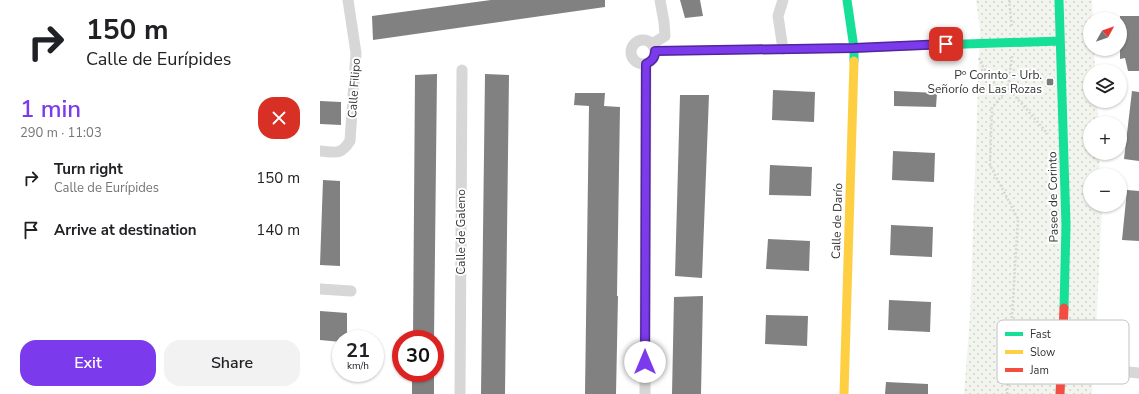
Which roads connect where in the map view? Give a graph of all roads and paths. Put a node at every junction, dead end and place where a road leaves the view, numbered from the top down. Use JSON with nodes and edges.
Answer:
{"nodes":[{"id":1,"x":348,"y":0,"type":"edge"},
{"id":2,"x":660,"y":0,"type":"edge"},
{"id":3,"x":783,"y":0,"type":"edge"},
{"id":4,"x":847,"y":0,"type":"edge"},
{"id":5,"x":1009,"y":0,"type":"edge"},
{"id":6,"x":1059,"y":0,"type":"edge"},
{"id":7,"x":1060,"y":41,"type":"junction"},
{"id":8,"x":1014,"y":42,"type":"junction"},
{"id":9,"x":977,"y":43,"type":"junction"},
{"id":10,"x":653,"y":48,"type":"junction"},
{"id":11,"x":854,"y":48,"type":"junction"},
{"id":12,"x":783,"y":49,"type":"junction"},
{"id":13,"x":646,"y":64,"type":"junction"},
{"id":14,"x":462,"y":70,"type":"dead end"},
{"id":15,"x":1008,"y":88,"type":"junction"},
{"id":16,"x":1063,"y":139,"type":"junction"},
{"id":17,"x":320,"y":151,"type":"edge"},
{"id":18,"x":320,"y":289,"type":"edge"},
{"id":19,"x":351,"y":291,"type":"dead end"},
{"id":20,"x":1012,"y":320,"type":"edge"},
{"id":21,"x":1063,"y":320,"type":"edge"},
{"id":22,"x":1129,"y":372,"type":"edge"},
{"id":23,"x":1139,"y":373,"type":"edge"},
{"id":24,"x":1008,"y":384,"type":"edge"},
{"id":25,"x":1061,"y":384,"type":"edge"},
{"id":26,"x":460,"y":394,"type":"edge"},
{"id":27,"x":645,"y":394,"type":"edge"},
{"id":28,"x":844,"y":394,"type":"edge"},
{"id":29,"x":1007,"y":394,"type":"edge"},
{"id":30,"x":1060,"y":394,"type":"edge"}],
"edges":[{"from":1,"to":17,"type":"street","name":"Calle Filipo"},
{"from":2,"to":10,"type":"street"},
{"from":3,"to":12,"type":"street"},
{"from":4,"to":11,"type":"street","name":"Calle de Darío"},
{"from":5,"to":8,"type":"path"},
{"from":6,"to":7,"type":"street","name":"Paseo de Corinto"},
{"from":7,"to":8,"type":"street"},
{"from":7,"to":16,"type":"street","name":"Paseo de Corinto"},
{"from":8,"to":9,"type":"street"},
{"from":8,"to":15,"type":"path"},
{"from":9,"to":11,"type":"street"},
{"from":9,"to":15,"type":"path"},
{"from":10,"to":12,"type":"street"},
{"from":10,"to":13,"type":"street"},
{"from":10,"to":13,"type":"street"},
{"from":11,"to":12,"type":"street"},
{"from":11,"to":28,"type":"street","name":"Calle de Darío"},
{"from":13,"to":27,"type":"street"},
{"from":14,"to":26,"type":"street","name":"Calle de Galeno"},
{"from":15,"to":16,"type":"path"},
{"from":15,"to":20,"type":"path"},
{"from":16,"to":21,"type":"street","name":"Paseo de Corinto"},
{"from":18,"to":19,"type":"street"},
{"from":22,"to":23,"type":"street"},
{"from":24,"to":29,"type":"path"},
{"from":25,"to":30,"type":"street","name":"Paseo de Corinto"}]}
